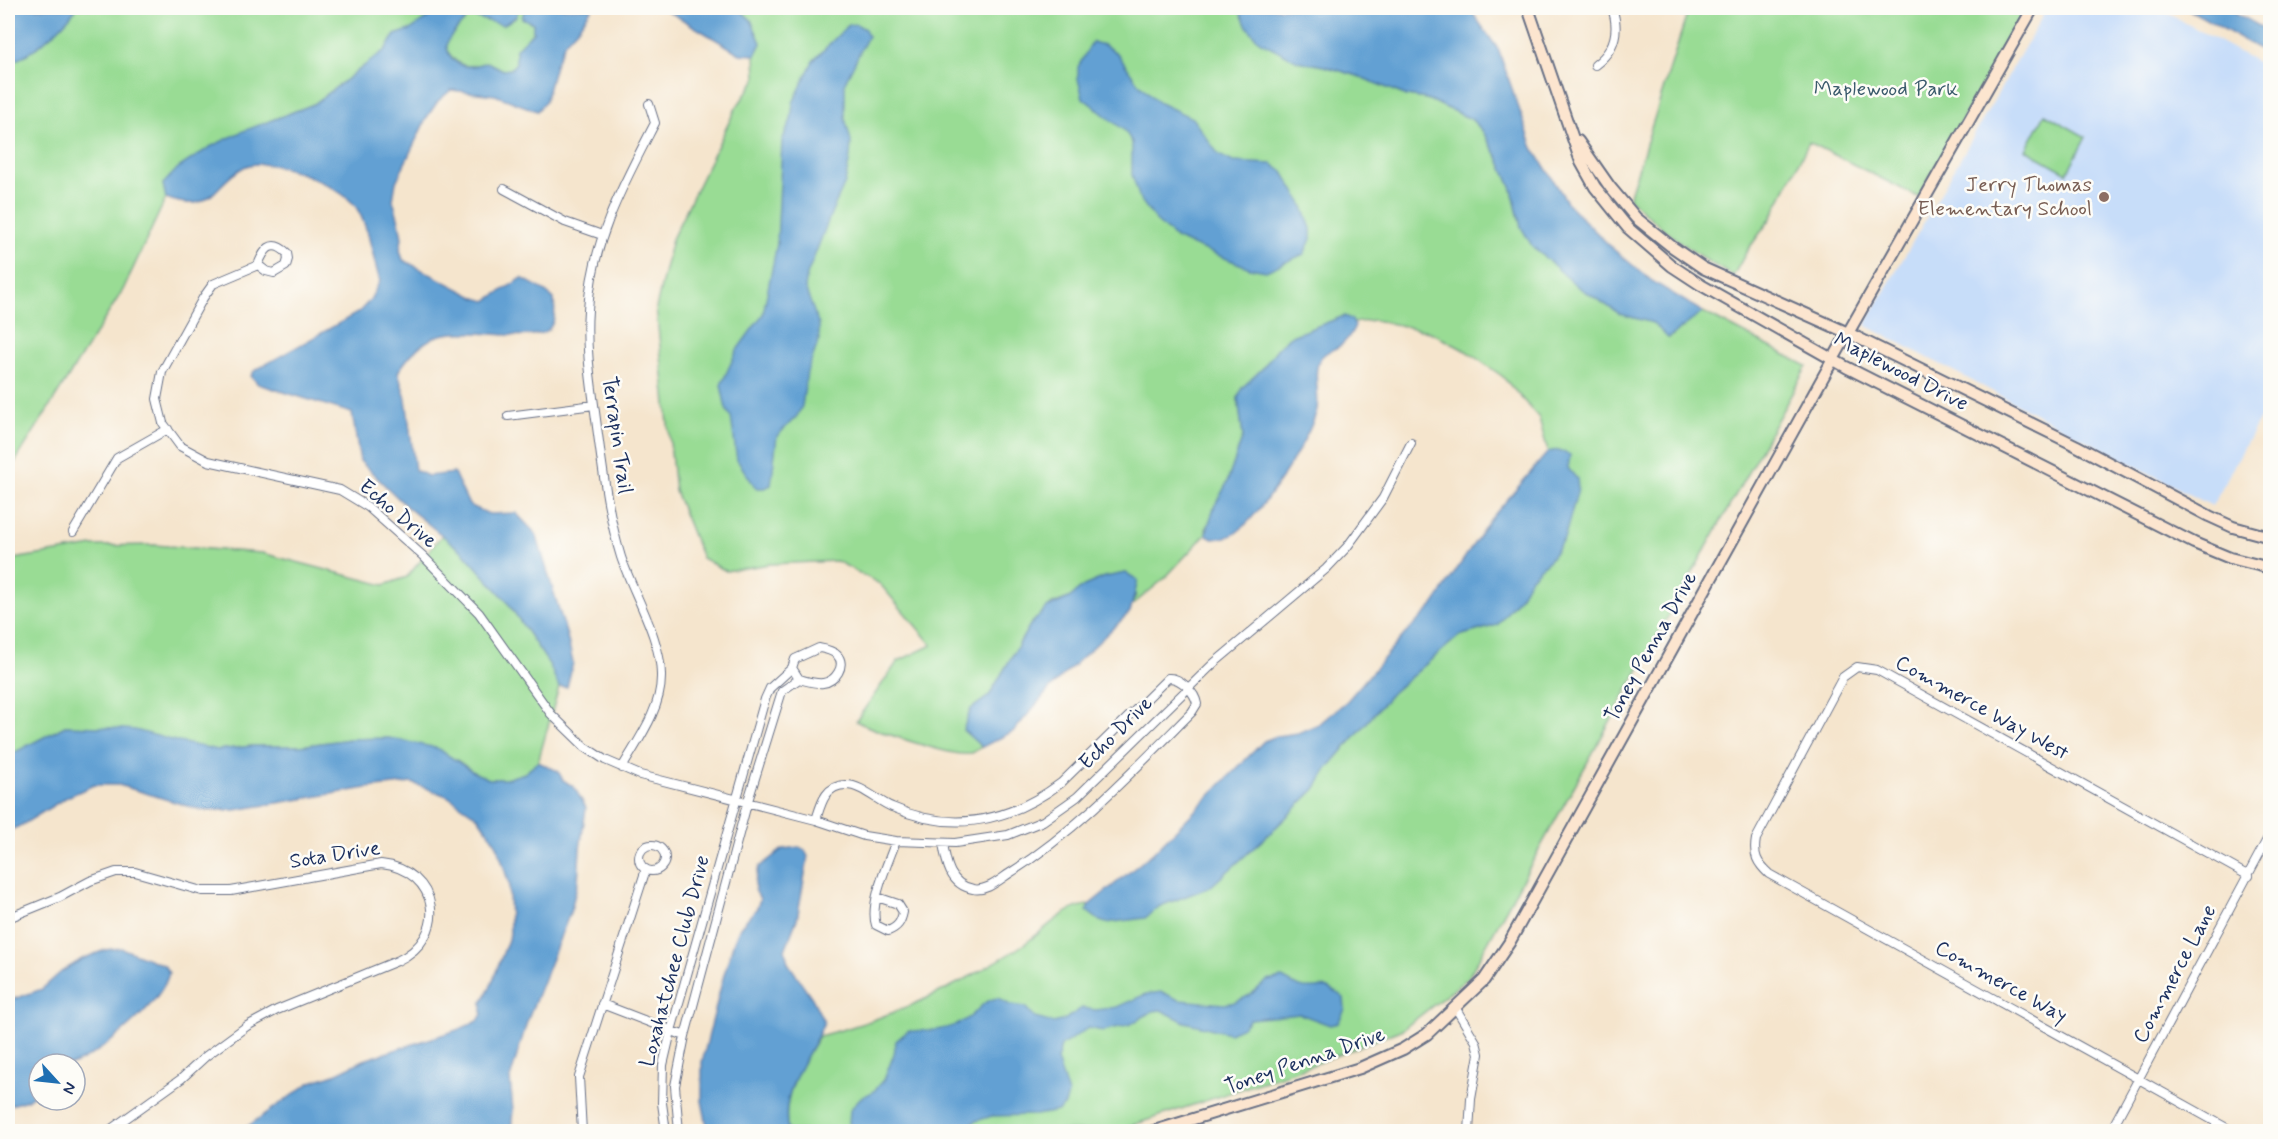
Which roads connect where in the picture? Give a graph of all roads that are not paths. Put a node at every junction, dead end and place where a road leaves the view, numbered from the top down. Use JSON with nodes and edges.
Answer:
{"nodes":[{"id":1,"x":1528,"y":8,"type":"edge"},
{"id":2,"x":1612,"y":8,"type":"edge"},
{"id":3,"x":2033,"y":8,"type":"edge"},
{"id":4,"x":1595,"y":65,"type":"dead end"},
{"id":5,"x":649,"y":104,"type":"dead end"},
{"id":6,"x":1574,"y":136,"type":"junction"},
{"id":7,"x":504,"y":189,"type":"dead end"},
{"id":8,"x":602,"y":235,"type":"junction"},
{"id":9,"x":258,"y":265,"type":"dead end"},
{"id":10,"x":1848,"y":333,"type":"junction"},
{"id":11,"x":1833,"y":360,"type":"junction"},
{"id":12,"x":594,"y":405,"type":"junction"},
{"id":13,"x":508,"y":416,"type":"dead end"},
{"id":14,"x":168,"y":429,"type":"junction"},
{"id":15,"x":1411,"y":443,"type":"dead end"},
{"id":16,"x":73,"y":532,"type":"dead end"},
{"id":17,"x":2271,"y":537,"type":"edge"},
{"id":18,"x":2271,"y":568,"type":"edge"},
{"id":19,"x":792,"y":668,"type":"junction"},
{"id":20,"x":799,"y":679,"type":"junction"},
{"id":21,"x":1188,"y":688,"type":"junction"},
{"id":22,"x":622,"y":768,"type":"junction"},
{"id":23,"x":735,"y":801,"type":"junction"},
{"id":24,"x":747,"y":804,"type":"junction"},
{"id":25,"x":816,"y":820,"type":"junction"},
{"id":26,"x":2271,"y":834,"type":"edge"},
{"id":27,"x":896,"y":841,"type":"junction"},
{"id":28,"x":943,"y":843,"type":"junction"},
{"id":29,"x":1756,"y":858,"type":"joint"},
{"id":30,"x":646,"y":869,"type":"dead end"},
{"id":31,"x":2249,"y":876,"type":"junction"},
{"id":32,"x":877,"y":897,"type":"junction"},
{"id":33,"x":8,"y":918,"type":"edge"},
{"id":34,"x":602,"y":1004,"type":"junction"},
{"id":35,"x":1455,"y":1007,"type":"junction"},
{"id":36,"x":671,"y":1031,"type":"junction"},
{"id":37,"x":685,"y":1036,"type":"junction"},
{"id":38,"x":2139,"y":1079,"type":"junction"},
{"id":39,"x":107,"y":1131,"type":"edge"},
{"id":40,"x":582,"y":1131,"type":"edge"},
{"id":41,"x":666,"y":1131,"type":"edge"},
{"id":42,"x":679,"y":1131,"type":"edge"},
{"id":43,"x":1151,"y":1131,"type":"edge"},
{"id":44,"x":1469,"y":1131,"type":"edge"},
{"id":45,"x":2110,"y":1131,"type":"edge"},
{"id":46,"x":2234,"y":1131,"type":"edge"}],
"edges":[{"from":1,"to":6,"type":"street","name":"Maplewood Drive"},
{"from":2,"to":4,"type":"street"},
{"from":3,"to":10,"type":"street","name":"Toney Penna Drive"},
{"from":5,"to":8,"type":"street","name":"Terrapin Trail"},
{"from":6,"to":10,"type":"street","name":"Maplewood Drive"},
{"from":6,"to":11,"type":"street","name":"Maplewood Drive"},
{"from":7,"to":8,"type":"street"},
{"from":8,"to":12,"type":"street","name":"Terrapin Trail"},
{"from":9,"to":14,"type":"street","name":"Echo Drive"},
{"from":10,"to":11,"type":"street","name":"Toney Penna Drive"},
{"from":10,"to":17,"type":"street","name":"Maplewood Drive"},
{"from":11,"to":18,"type":"street","name":"Maplewood Drive"},
{"from":11,"to":35,"type":"street","name":"Toney Penna Drive"},
{"from":12,"to":13,"type":"street"},
{"from":12,"to":22,"type":"street","name":"Terrapin Trail"},
{"from":14,"to":16,"type":"street"},
{"from":14,"to":22,"type":"street","name":"Echo Drive"},
{"from":15,"to":21,"type":"street","name":"Echo Drive"},
{"from":19,"to":20,"type":"street"},
{"from":19,"to":20,"type":"street"},
{"from":19,"to":23,"type":"street"},
{"from":20,"to":24,"type":"street"},
{"from":21,"to":25,"type":"street"},
{"from":21,"to":28,"type":"street","name":"Echo Drive"},
{"from":21,"to":28,"type":"street"},
{"from":22,"to":23,"type":"street","name":"Echo Drive"},
{"from":23,"to":24,"type":"street","name":"Echo Drive"},
{"from":23,"to":36,"type":"street","name":"Loxahatchee Club Drive"},
{"from":24,"to":25,"type":"street","name":"Echo Drive"},
{"from":24,"to":37,"type":"street","name":"Loxahatchee Club Drive"},
{"from":25,"to":27,"type":"street","name":"Echo Drive"},
{"from":26,"to":31,"type":"street","name":"Commerce Lane"},
{"from":27,"to":28,"type":"street","name":"Echo Drive"},
{"from":27,"to":32,"type":"street"},
{"from":29,"to":31,"type":"street","name":"Commerce Way West"},
{"from":29,"to":38,"type":"street","name":"Commerce Way"},
{"from":30,"to":34,"type":"street"},
{"from":31,"to":38,"type":"street","name":"Commerce Lane"},
{"from":32,"to":32,"type":"street"},
{"from":33,"to":39,"type":"street","name":"Sota Drive"},
{"from":34,"to":36,"type":"street"},
{"from":34,"to":40,"type":"street"},
{"from":35,"to":43,"type":"street","name":"Toney Penna Drive"},
{"from":35,"to":44,"type":"street"},
{"from":36,"to":37,"type":"street"},
{"from":36,"to":41,"type":"street","name":"Loxahatchee Club Drive"},
{"from":37,"to":42,"type":"street","name":"Loxahatchee Club Drive"},
{"from":38,"to":45,"type":"street","name":"Commerce Lane"},
{"from":38,"to":46,"type":"street","name":"Commerce Way"}]}
